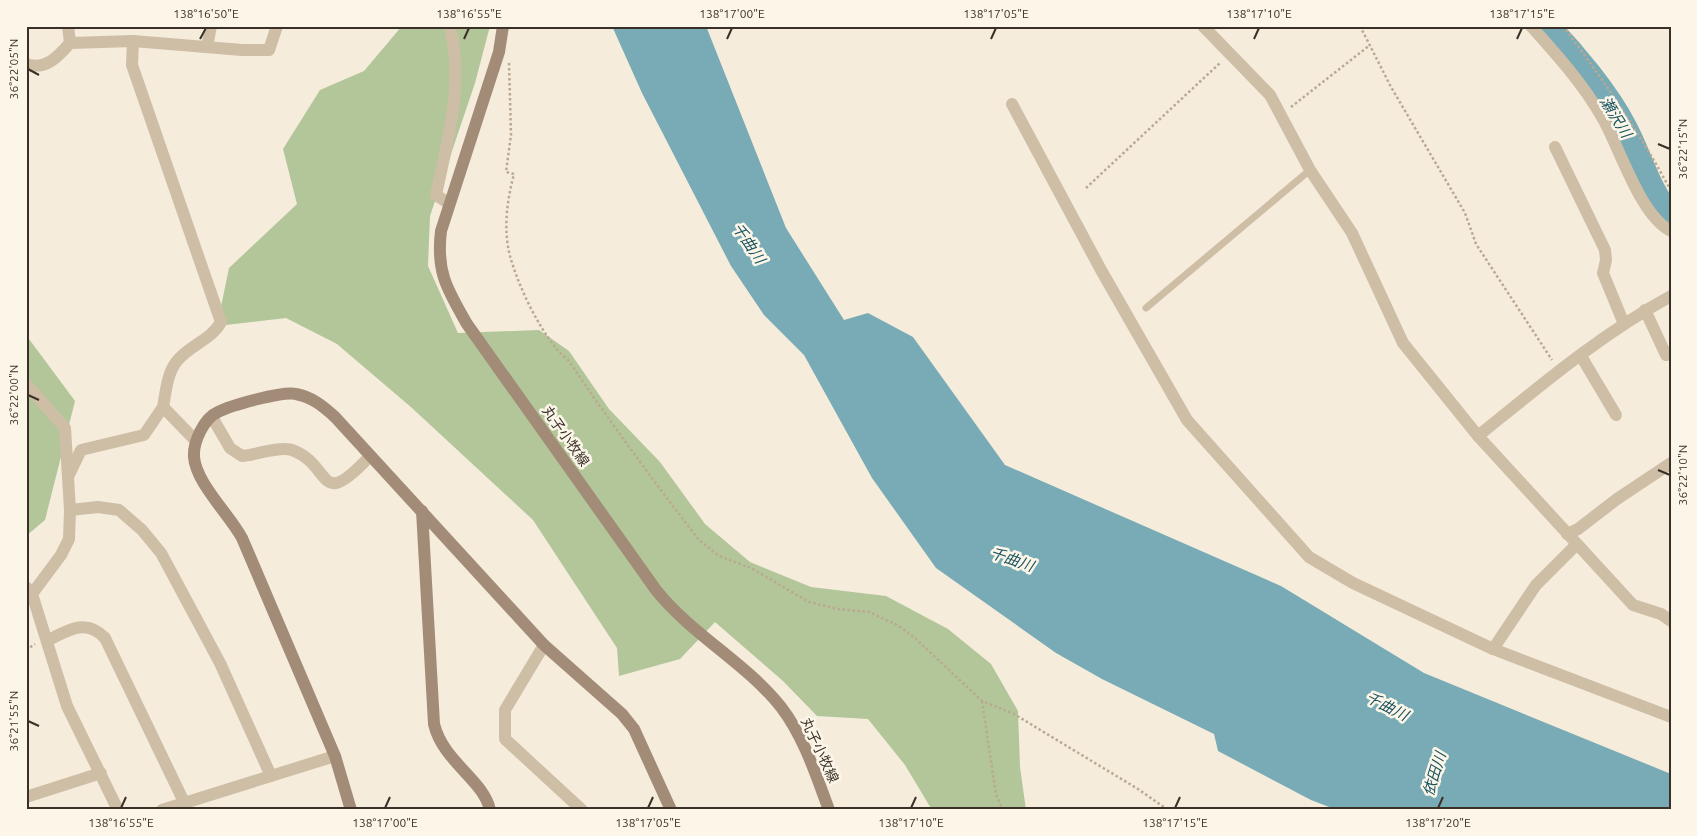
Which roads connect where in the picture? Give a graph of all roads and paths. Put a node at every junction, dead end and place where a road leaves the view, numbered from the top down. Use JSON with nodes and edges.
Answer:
{"nodes":[{"id":1,"x":68,"y":26,"type":"edge"},
{"id":2,"x":211,"y":26,"type":"edge"},
{"id":3,"x":277,"y":26,"type":"edge"},
{"id":4,"x":450,"y":26,"type":"edge"},
{"id":5,"x":503,"y":26,"type":"edge"},
{"id":6,"x":1202,"y":26,"type":"edge"},
{"id":7,"x":1360,"y":26,"type":"edge"},
{"id":8,"x":1531,"y":26,"type":"edge"},
{"id":9,"x":1563,"y":26,"type":"edge"},
{"id":10,"x":133,"y":41,"type":"junction"},
{"id":11,"x":70,"y":44,"type":"junction"},
{"id":12,"x":1370,"y":45,"type":"junction"},
{"id":13,"x":207,"y":47,"type":"junction"},
{"id":14,"x":499,"y":52,"type":"junction"},
{"id":15,"x":1229,"y":54,"type":"junction"},
{"id":16,"x":26,"y":64,"type":"edge"},
{"id":17,"x":1012,"y":104,"type":"dead end"},
{"id":18,"x":1281,"y":116,"type":"junction"},
{"id":19,"x":1555,"y":147,"type":"dead end"},
{"id":20,"x":1310,"y":170,"type":"junction"},
{"id":21,"x":1086,"y":188,"type":"dead end"},
{"id":22,"x":1671,"y":191,"type":"edge"},
{"id":23,"x":448,"y":203,"type":"junction"},
{"id":24,"x":1671,"y":232,"type":"edge"},
{"id":25,"x":1671,"y":296,"type":"edge"},
{"id":26,"x":1146,"y":308,"type":"dead end"},
{"id":27,"x":1645,"y":310,"type":"junction"},
{"id":28,"x":1624,"y":324,"type":"junction"},
{"id":29,"x":1666,"y":355,"type":"dead end"},
{"id":30,"x":1581,"y":356,"type":"junction"},
{"id":31,"x":1559,"y":370,"type":"junction"},
{"id":32,"x":26,"y":384,"type":"edge"},
{"id":33,"x":162,"y":407,"type":"junction"},
{"id":34,"x":1616,"y":415,"type":"dead end"},
{"id":35,"x":212,"y":418,"type":"junction"},
{"id":36,"x":1478,"y":436,"type":"junction"},
{"id":37,"x":196,"y":441,"type":"junction"},
{"id":38,"x":370,"y":456,"type":"junction"},
{"id":39,"x":1671,"y":464,"type":"edge"},
{"id":40,"x":68,"y":476,"type":"junction"},
{"id":41,"x":70,"y":510,"type":"junction"},
{"id":42,"x":422,"y":511,"type":"junction"},
{"id":43,"x":1567,"y":534,"type":"junction"},
{"id":44,"x":1576,"y":545,"type":"junction"},
{"id":45,"x":29,"y":590,"type":"edge"},
{"id":46,"x":1671,"y":621,"type":"edge"},
{"id":47,"x":48,"y":641,"type":"junction"},
{"id":48,"x":544,"y":645,"type":"junction"},
{"id":49,"x":1493,"y":649,"type":"junction"},
{"id":50,"x":982,"y":701,"type":"junction"},
{"id":51,"x":1671,"y":716,"type":"edge"},
{"id":52,"x":335,"y":756,"type":"junction"},
{"id":53,"x":101,"y":773,"type":"junction"},
{"id":54,"x":270,"y":776,"type":"junction"},
{"id":55,"x":26,"y":797,"type":"edge"},
{"id":56,"x":184,"y":802,"type":"junction"},
{"id":57,"x":118,"y":810,"type":"edge"},
{"id":58,"x":162,"y":810,"type":"edge"},
{"id":59,"x":351,"y":810,"type":"edge"},
{"id":60,"x":490,"y":810,"type":"edge"},
{"id":61,"x":582,"y":810,"type":"edge"},
{"id":62,"x":670,"y":810,"type":"edge"},
{"id":63,"x":829,"y":810,"type":"edge"},
{"id":64,"x":1003,"y":810,"type":"edge"},
{"id":65,"x":1168,"y":810,"type":"edge"}],
"edges":[{"from":1,"to":11,"type":"street"},
{"from":2,"to":13,"type":"street"},
{"from":3,"to":13,"type":"street"},
{"from":4,"to":23,"type":"street"},
{"from":5,"to":14,"type":"street","name":"丸子小牧線"},
{"from":6,"to":15,"type":"street"},
{"from":7,"to":12,"type":"path"},
{"from":8,"to":24,"type":"street"},
{"from":9,"to":22,"type":"path"},
{"from":10,"to":11,"type":"street"},
{"from":10,"to":13,"type":"street"},
{"from":10,"to":33,"type":"street"},
{"from":11,"to":16,"type":"street"},
{"from":12,"to":18,"type":"path"},
{"from":12,"to":31,"type":"path"},
{"from":14,"to":23,"type":"street","name":"丸子小牧線"},
{"from":14,"to":50,"type":"path"},
{"from":15,"to":18,"type":"street"},
{"from":15,"to":21,"type":"path"},
{"from":17,"to":49,"type":"street"},
{"from":18,"to":20,"type":"street"},
{"from":19,"to":28,"type":"street"},
{"from":20,"to":26,"type":"lane"},
{"from":20,"to":36,"type":"street"},
{"from":23,"to":63,"type":"street","name":"丸子小牧線"},
{"from":25,"to":27,"type":"street"},
{"from":27,"to":28,"type":"street"},
{"from":27,"to":29,"type":"street"},
{"from":28,"to":30,"type":"street"},
{"from":30,"to":31,"type":"street"},
{"from":30,"to":34,"type":"street"},
{"from":31,"to":36,"type":"street"},
{"from":32,"to":40,"type":"street"},
{"from":33,"to":37,"type":"street"},
{"from":33,"to":40,"type":"street"},
{"from":35,"to":37,"type":"street"},
{"from":35,"to":38,"type":"street"},
{"from":35,"to":38,"type":"street"},
{"from":36,"to":43,"type":"street"},
{"from":37,"to":52,"type":"street"},
{"from":38,"to":42,"type":"street"},
{"from":39,"to":43,"type":"street"},
{"from":40,"to":41,"type":"street"},
{"from":41,"to":45,"type":"street"},
{"from":41,"to":54,"type":"street"},
{"from":42,"to":48,"type":"street"},
{"from":42,"to":60,"type":"street"},
{"from":43,"to":44,"type":"street"},
{"from":44,"to":46,"type":"street"},
{"from":44,"to":49,"type":"street"},
{"from":45,"to":47,"type":"street"},
{"from":47,"to":53,"type":"street"},
{"from":47,"to":56,"type":"street"},
{"from":48,"to":61,"type":"street"},
{"from":48,"to":62,"type":"street"},
{"from":49,"to":51,"type":"street"},
{"from":50,"to":64,"type":"path"},
{"from":50,"to":65,"type":"path"},
{"from":52,"to":54,"type":"street"},
{"from":52,"to":59,"type":"street"},
{"from":53,"to":55,"type":"street"},
{"from":53,"to":57,"type":"street"},
{"from":54,"to":56,"type":"street"},
{"from":56,"to":58,"type":"street"}]}
